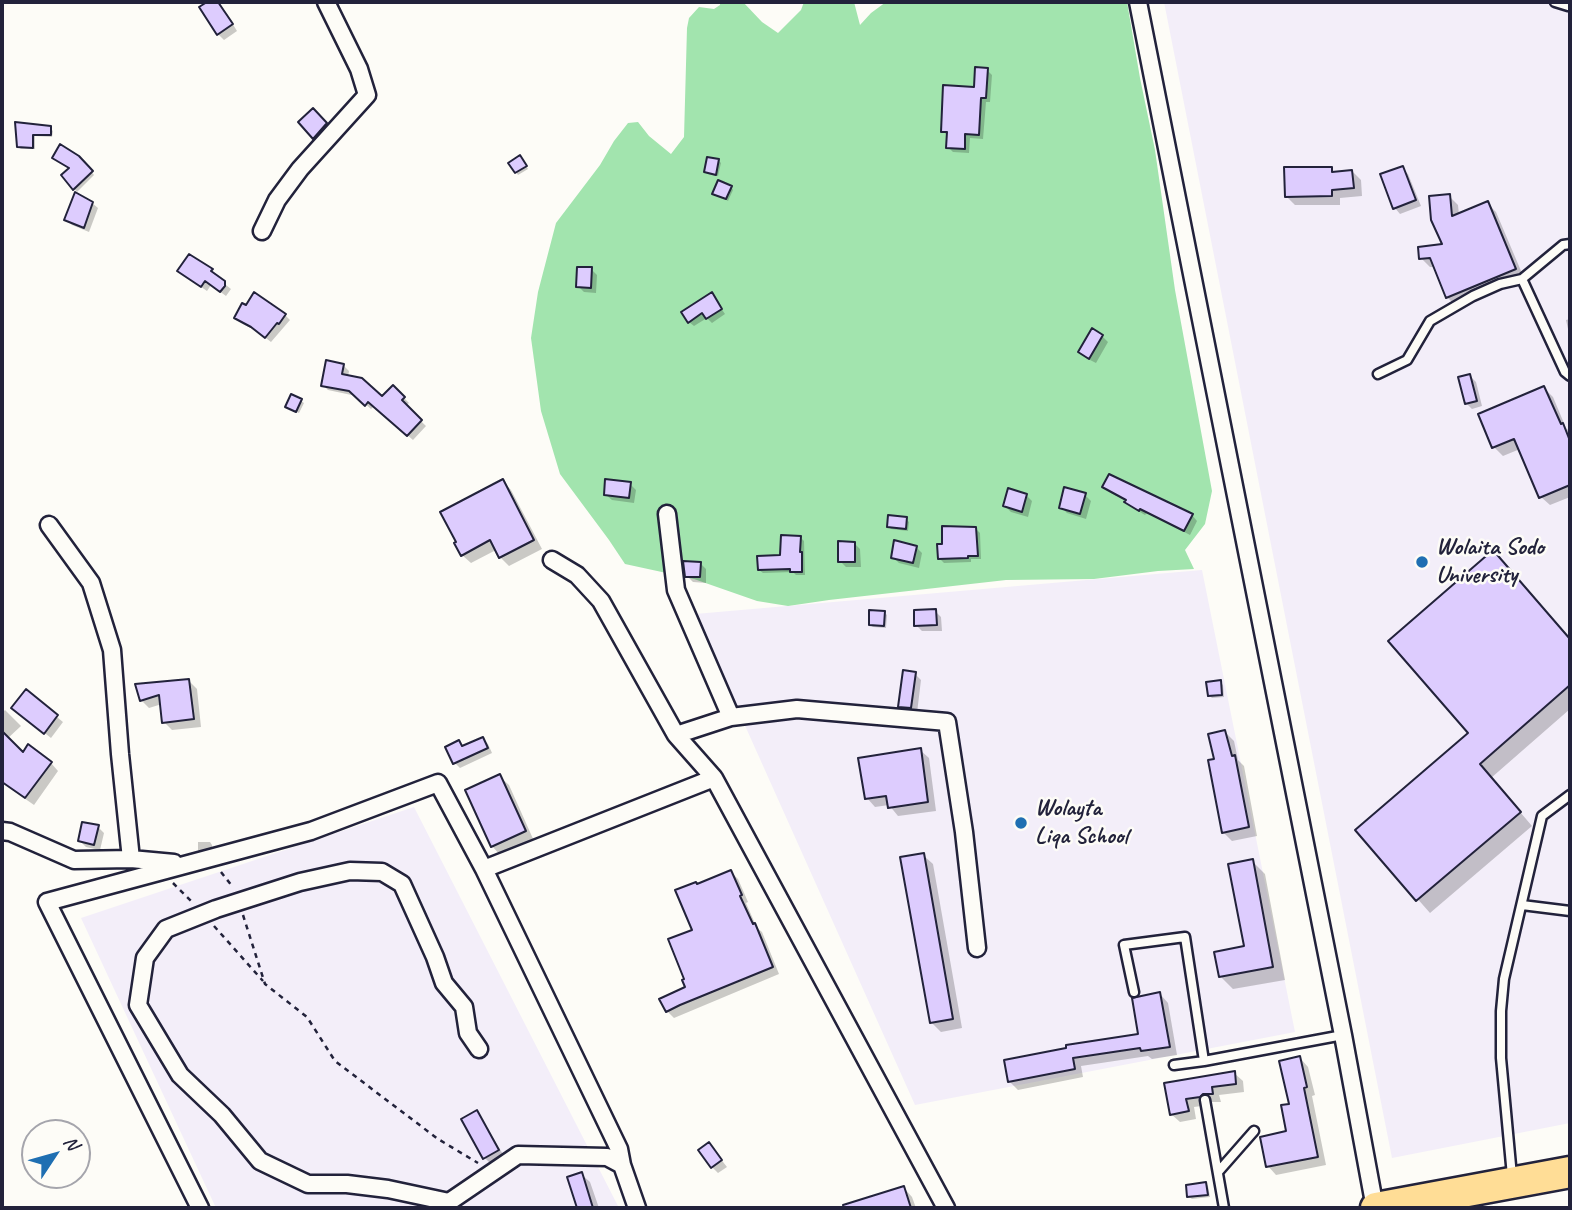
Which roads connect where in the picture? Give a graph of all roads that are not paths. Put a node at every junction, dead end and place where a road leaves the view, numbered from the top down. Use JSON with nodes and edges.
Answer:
{"nodes":[{"id":1,"x":326,"y":2,"type":"edge"},
{"id":2,"x":1138,"y":2,"type":"edge"},
{"id":3,"x":1555,"y":2,"type":"edge"},
{"id":4,"x":1570,"y":5,"type":"edge"},
{"id":5,"x":262,"y":231,"type":"dead end"},
{"id":6,"x":1570,"y":244,"type":"edge"},
{"id":7,"x":1522,"y":279,"type":"junction"},
{"id":8,"x":1378,"y":374,"type":"dead end"},
{"id":9,"x":1570,"y":376,"type":"edge"},
{"id":10,"x":667,"y":514,"type":"dead end"},
{"id":11,"x":49,"y":525,"type":"dead end"},
{"id":12,"x":552,"y":560,"type":"dead end"},
{"id":13,"x":731,"y":717,"type":"junction"},
{"id":14,"x":677,"y":735,"type":"junction"},
{"id":15,"x":714,"y":778,"type":"junction"},
{"id":16,"x":1570,"y":795,"type":"edge"},
{"id":17,"x":2,"y":831,"type":"edge"},
{"id":18,"x":131,"y":859,"type":"junction"},
{"id":19,"x":187,"y":864,"type":"junction"},
{"id":20,"x":484,"y":869,"type":"junction"},
{"id":21,"x":1522,"y":905,"type":"junction"},
{"id":22,"x":1570,"y":911,"type":"edge"},
{"id":23,"x":976,"y":948,"type":"dead end"},
{"id":24,"x":1134,"y":992,"type":"dead end"},
{"id":25,"x":1343,"y":1035,"type":"junction"},
{"id":26,"x":479,"y":1049,"type":"dead end"},
{"id":27,"x":1205,"y":1061,"type":"junction"},
{"id":28,"x":1174,"y":1065,"type":"dead end"},
{"id":29,"x":1205,"y":1100,"type":"dead end"},
{"id":30,"x":1254,"y":1131,"type":"dead end"},
{"id":31,"x":622,"y":1166,"type":"junction"},
{"id":32,"x":1218,"y":1172,"type":"junction"},
{"id":33,"x":1570,"y":1172,"type":"edge"},
{"id":34,"x":1512,"y":1183,"type":"junction"},
{"id":35,"x":200,"y":1208,"type":"edge"},
{"id":36,"x":637,"y":1208,"type":"edge"},
{"id":37,"x":946,"y":1208,"type":"edge"},
{"id":38,"x":1224,"y":1208,"type":"edge"},
{"id":39,"x":1375,"y":1208,"type":"edge"}],
"edges":[{"from":1,"to":5,"type":"street"},
{"from":2,"to":25,"type":"street"},
{"from":3,"to":4,"type":"lane"},
{"from":6,"to":7,"type":"lane"},
{"from":7,"to":8,"type":"lane"},
{"from":7,"to":9,"type":"lane"},
{"from":10,"to":13,"type":"street"},
{"from":11,"to":18,"type":"street"},
{"from":12,"to":14,"type":"street"},
{"from":13,"to":14,"type":"street"},
{"from":13,"to":23,"type":"street"},
{"from":14,"to":15,"type":"street"},
{"from":15,"to":20,"type":"street"},
{"from":15,"to":37,"type":"street"},
{"from":16,"to":21,"type":"lane"},
{"from":17,"to":18,"type":"street"},
{"from":18,"to":19,"type":"street"},
{"from":19,"to":20,"type":"street"},
{"from":19,"to":35,"type":"street"},
{"from":20,"to":31,"type":"street"},
{"from":21,"to":22,"type":"lane"},
{"from":21,"to":34,"type":"lane"},
{"from":24,"to":27,"type":"lane"},
{"from":25,"to":27,"type":"lane"},
{"from":25,"to":39,"type":"street"},
{"from":26,"to":31,"type":"street"},
{"from":27,"to":28,"type":"lane"},
{"from":29,"to":32,"type":"lane"},
{"from":30,"to":32,"type":"lane"},
{"from":31,"to":36,"type":"street"},
{"from":32,"to":38,"type":"lane"},
{"from":33,"to":34,"type":"highway"},
{"from":34,"to":39,"type":"highway"}]}
